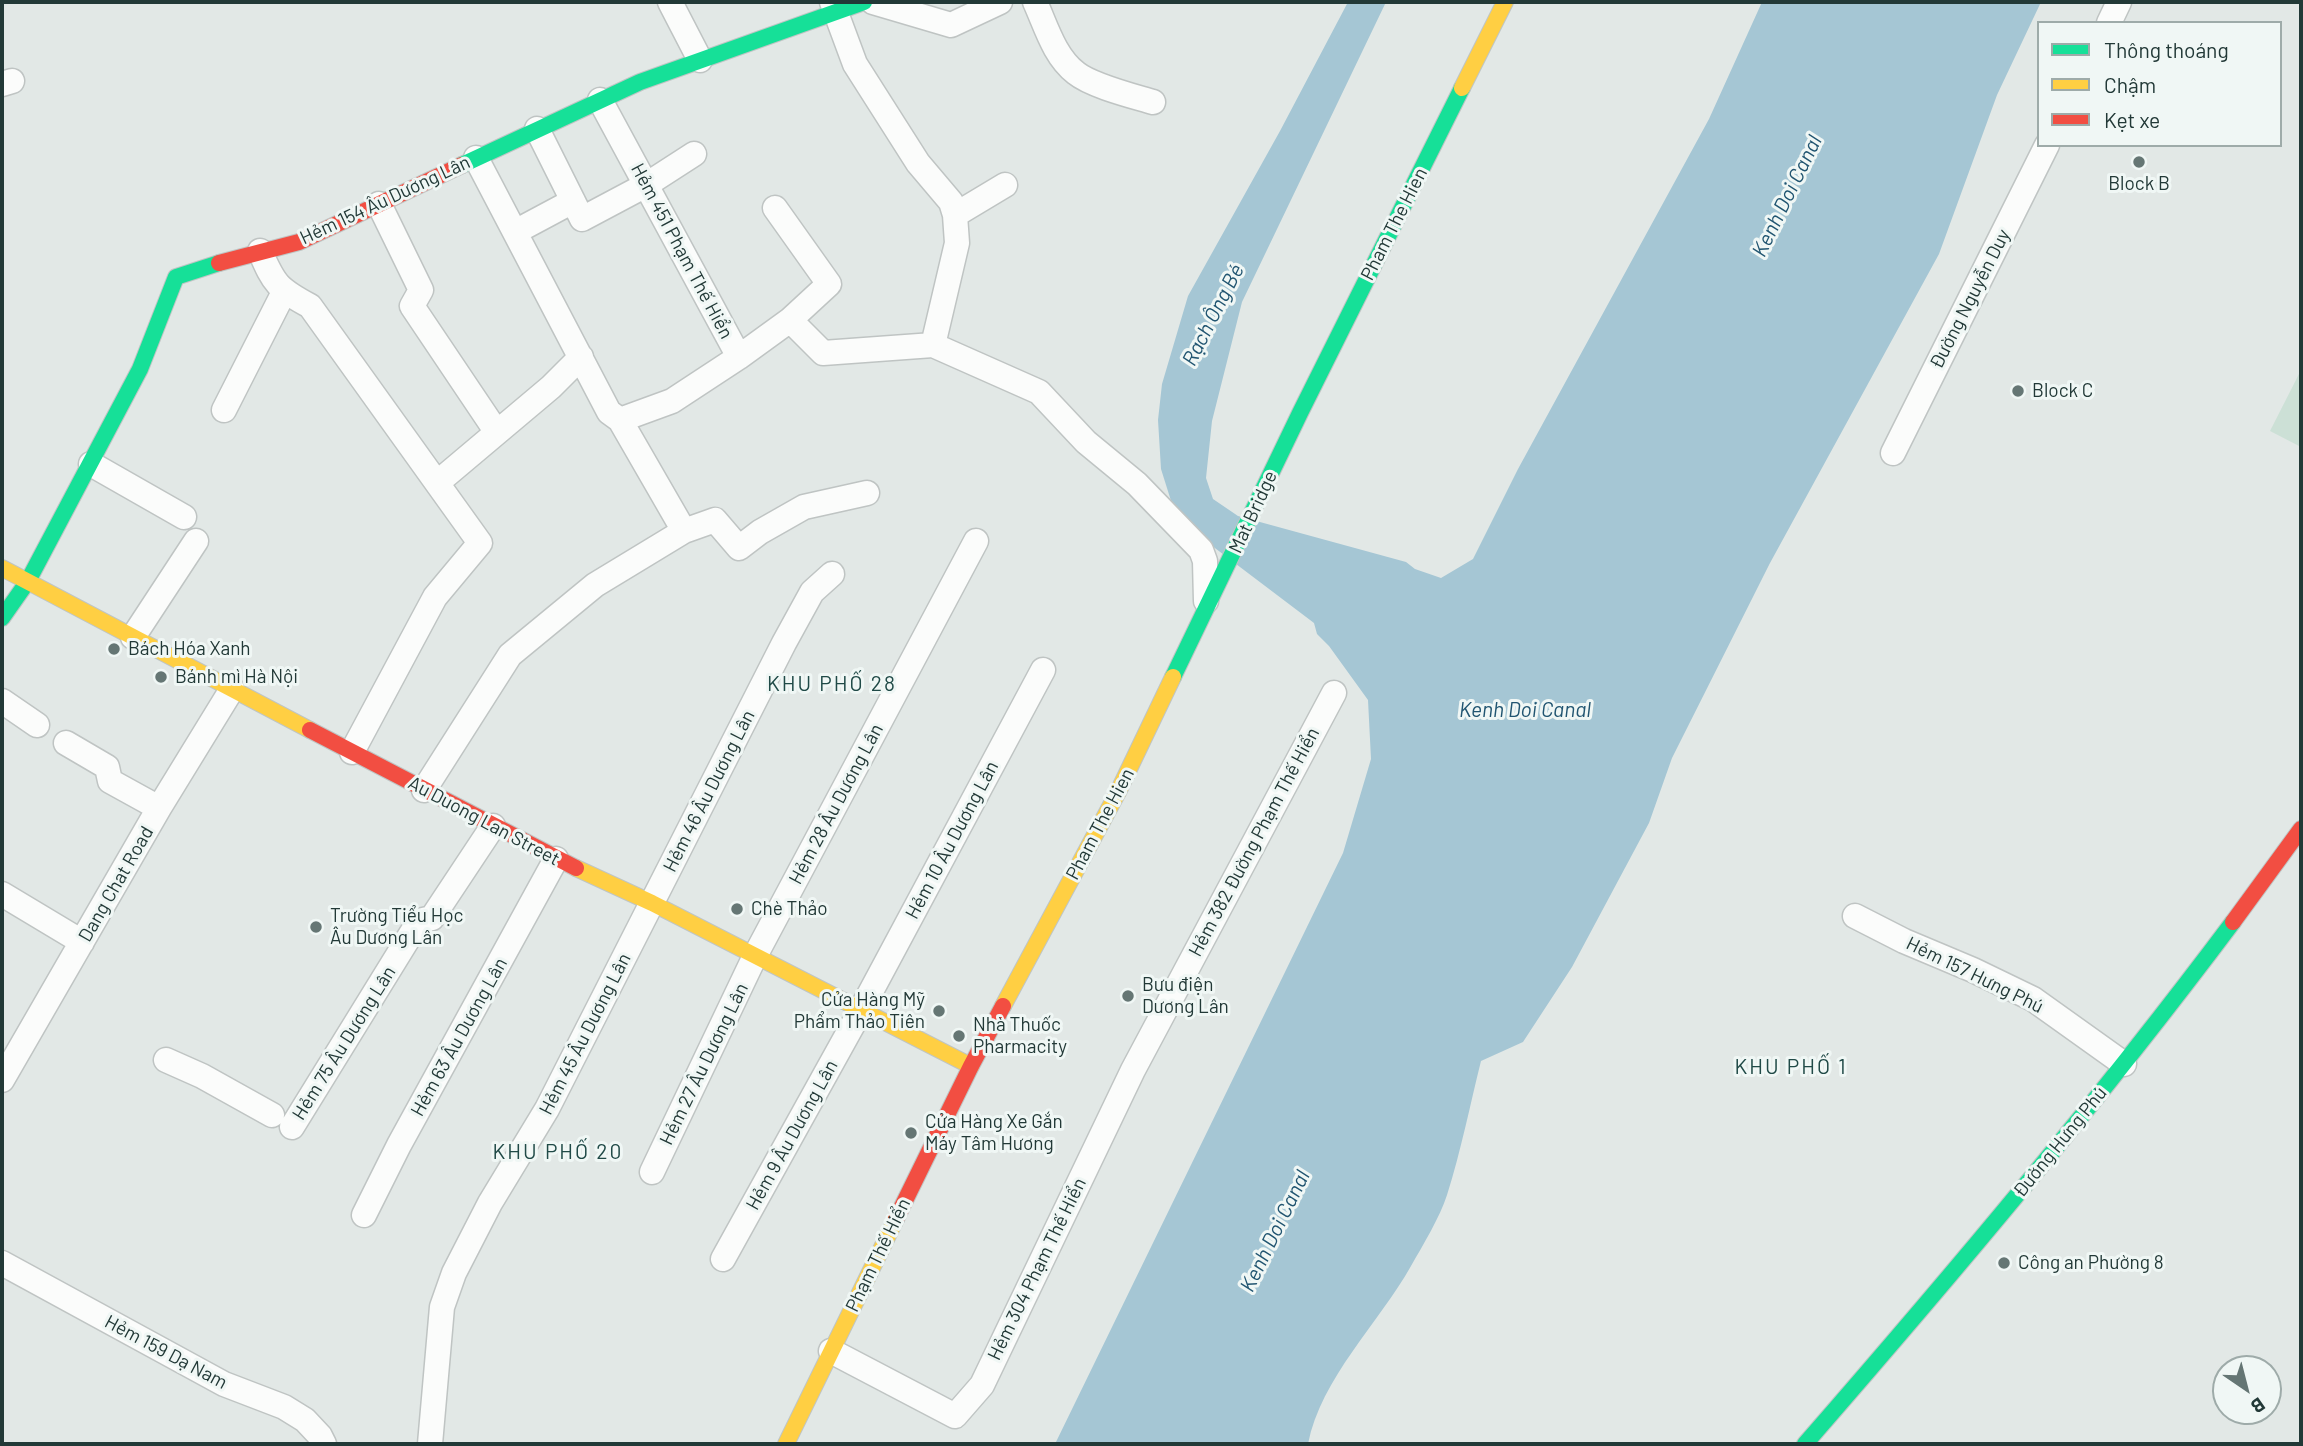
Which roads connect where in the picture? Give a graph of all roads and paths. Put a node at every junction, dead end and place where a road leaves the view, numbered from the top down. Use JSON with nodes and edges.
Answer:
{"nodes":[{"id":1,"x":670,"y":2,"type":"edge"},
{"id":2,"x":864,"y":2,"type":"edge"},
{"id":3,"x":873,"y":2,"type":"edge"},
{"id":4,"x":1000,"y":2,"type":"edge"},
{"id":5,"x":1035,"y":2,"type":"edge"},
{"id":6,"x":1505,"y":2,"type":"edge"},
{"id":7,"x":2119,"y":2,"type":"edge"},
{"id":8,"x":834,"y":7,"type":"edge"},
{"id":9,"x":2110,"y":21,"type":"edge"},
{"id":10,"x":701,"y":60,"type":"junction"},
{"id":11,"x":600,"y":100,"type":"junction"},
{"id":12,"x":1153,"y":102,"type":"dead end"},
{"id":13,"x":537,"y":130,"type":"junction"},
{"id":14,"x":2046,"y":147,"type":"edge"},
{"id":15,"x":694,"y":155,"type":"dead end"},
{"id":16,"x":476,"y":158,"type":"junction"},
{"id":17,"x":646,"y":185,"type":"junction"},
{"id":18,"x":1005,"y":185,"type":"dead end"},
{"id":19,"x":573,"y":201,"type":"junction"},
{"id":20,"x":379,"y":204,"type":"junction"},
{"id":21,"x":775,"y":208,"type":"dead end"},
{"id":22,"x":955,"y":215,"type":"junction"},
{"id":23,"x":515,"y":232,"type":"junction"},
{"id":24,"x":260,"y":251,"type":"junction"},
{"id":25,"x":284,"y":292,"type":"junction"},
{"id":26,"x":790,"y":320,"type":"junction"},
{"id":27,"x":933,"y":345,"type":"junction"},
{"id":28,"x":581,"y":357,"type":"junction"},
{"id":29,"x":739,"y":357,"type":"junction"},
{"id":30,"x":224,"y":410,"type":"dead end"},
{"id":31,"x":620,"y":420,"type":"junction"},
{"id":32,"x":496,"y":431,"type":"junction"},
{"id":33,"x":1284,"y":447,"type":"joint"},
{"id":34,"x":1893,"y":453,"type":"dead end"},
{"id":35,"x":92,"y":464,"type":"junction"},
{"id":36,"x":437,"y":483,"type":"junction"},
{"id":37,"x":867,"y":493,"type":"dead end"},
{"id":38,"x":184,"y":517,"type":"dead end"},
{"id":39,"x":684,"y":531,"type":"junction"},
{"id":40,"x":196,"y":541,"type":"dead end"},
{"id":41,"x":976,"y":541,"type":"dead end"},
{"id":42,"x":2,"y":568,"type":"edge"},
{"id":43,"x":832,"y":574,"type":"dead end"},
{"id":44,"x":1221,"y":578,"type":"joint"},
{"id":45,"x":28,"y":581,"type":"junction"},
{"id":46,"x":1206,"y":605,"type":"junction"},
{"id":47,"x":2,"y":618,"type":"edge"},
{"id":48,"x":133,"y":637,"type":"junction"},
{"id":49,"x":1042,"y":670,"type":"dead end"},
{"id":50,"x":232,"y":689,"type":"junction"},
{"id":51,"x":1334,"y":693,"type":"dead end"},
{"id":52,"x":2,"y":701,"type":"edge"},
{"id":53,"x":37,"y":725,"type":"dead end"},
{"id":54,"x":66,"y":743,"type":"dead end"},
{"id":55,"x":352,"y":752,"type":"junction"},
{"id":56,"x":424,"y":790,"type":"junction"},
{"id":57,"x":159,"y":808,"type":"junction"},
{"id":58,"x":493,"y":826,"type":"junction"},
{"id":59,"x":2301,"y":830,"type":"edge"},
{"id":60,"x":556,"y":859,"type":"junction"},
{"id":61,"x":2,"y":894,"type":"edge"},
{"id":62,"x":652,"y":903,"type":"junction"},
{"id":63,"x":1855,"y":916,"type":"dead end"},
{"id":64,"x":82,"y":942,"type":"junction"},
{"id":65,"x":755,"y":956,"type":"junction"},
{"id":66,"x":1174,"y":992,"type":"joint"},
{"id":67,"x":861,"y":1010,"type":"junction"},
{"id":68,"x":166,"y":1060,"type":"dead end"},
{"id":69,"x":2124,"y":1064,"type":"junction"},
{"id":70,"x":971,"y":1066,"type":"junction"},
{"id":71,"x":2,"y":1080,"type":"edge"},
{"id":72,"x":652,"y":1172,"type":"dead end"},
{"id":73,"x":364,"y":1215,"type":"dead end"},
{"id":74,"x":723,"y":1259,"type":"dead end"},
{"id":75,"x":2,"y":1263,"type":"edge"},
{"id":76,"x":831,"y":1351,"type":"junction"},
{"id":77,"x":324,"y":1444,"type":"edge"},
{"id":78,"x":430,"y":1444,"type":"edge"},
{"id":79,"x":786,"y":1444,"type":"edge"},
{"id":80,"x":1805,"y":1444,"type":"edge"}],
"edges":[{"from":1,"to":10,"type":"street"},
{"from":2,"to":8,"type":"main road","name":"Hẻm 154 Âu Dương Lân"},
{"from":3,"to":4,"type":"street"},
{"from":5,"to":12,"type":"street"},
{"from":6,"to":33,"type":"main road","name":"Pham The Hien"},
{"from":7,"to":9,"type":"street"},
{"from":8,"to":10,"type":"main road","name":"Hẻm 154 Âu Dương Lân"},
{"from":8,"to":22,"type":"street"},
{"from":10,"to":11,"type":"main road","name":"Hẻm 154 Âu Dương Lân"},
{"from":11,"to":13,"type":"main road","name":"Hẻm 154 Âu Dương Lân"},
{"from":11,"to":17,"type":"street","name":"Hẻm 451 Phạm Thế Hiển"},
{"from":13,"to":16,"type":"main road","name":"Hẻm 154 Âu Dương Lân"},
{"from":13,"to":19,"type":"street"},
{"from":14,"to":34,"type":"street","name":"Đường Nguyễn Duy"},
{"from":15,"to":17,"type":"street"},
{"from":16,"to":20,"type":"main road","name":"Hẻm 154 Âu Dương Lân"},
{"from":16,"to":23,"type":"street"},
{"from":17,"to":19,"type":"street"},
{"from":17,"to":29,"type":"street","name":"Hẻm 451 Phạm Thế Hiển"},
{"from":18,"to":22,"type":"street"},
{"from":19,"to":23,"type":"street"},
{"from":20,"to":24,"type":"main road","name":"Hẻm 154 Âu Dương Lân"},
{"from":20,"to":32,"type":"street"},
{"from":21,"to":26,"type":"street","name":"Hẻm 451 Phạm Thế Hiển"},
{"from":22,"to":27,"type":"street"},
{"from":23,"to":28,"type":"street"},
{"from":24,"to":25,"type":"street"},
{"from":24,"to":35,"type":"main road","name":"Hẻm 154 Âu Dương Lân"},
{"from":25,"to":30,"type":"street"},
{"from":25,"to":36,"type":"street"},
{"from":26,"to":27,"type":"street"},
{"from":26,"to":29,"type":"street","name":"Hẻm 451 Phạm Thế Hiển"},
{"from":27,"to":46,"type":"street"},
{"from":28,"to":31,"type":"street"},
{"from":28,"to":32,"type":"street"},
{"from":29,"to":31,"type":"street"},
{"from":31,"to":39,"type":"street"},
{"from":32,"to":36,"type":"street"},
{"from":33,"to":44,"type":"main road","name":"Mat Bridge"},
{"from":35,"to":38,"type":"street"},
{"from":35,"to":45,"type":"main road","name":"Hẻm 154 Âu Dương Lân"},
{"from":36,"to":55,"type":"street"},
{"from":37,"to":39,"type":"street"},
{"from":39,"to":56,"type":"street"},
{"from":40,"to":48,"type":"street"},
{"from":41,"to":65,"type":"street","name":"Hẻm 28 Âu Dương Lân"},
{"from":42,"to":45,"type":"main road","name":"Au Duong Lan Street"},
{"from":43,"to":62,"type":"street","name":"Hẻm 46 Âu Dương Lân"},
{"from":44,"to":46,"type":"main road","name":"Pham The Hien"},
{"from":45,"to":47,"type":"main road","name":"Hẻm 154 Âu Dương Lân"},
{"from":45,"to":48,"type":"main road","name":"Au Duong Lan Street"},
{"from":46,"to":70,"type":"main road","name":"Pham The Hien"},
{"from":48,"to":50,"type":"main road","name":"Au Duong Lan Street"},
{"from":49,"to":67,"type":"street","name":"Hẻm 10 Âu Dương Lân"},
{"from":50,"to":55,"type":"main road","name":"Au Duong Lan Street"},
{"from":50,"to":57,"type":"street","name":"Dang Chat Road"},
{"from":51,"to":66,"type":"street","name":"Hẻm 382 Đường Phạm Thế Hiển"},
{"from":52,"to":53,"type":"street"},
{"from":54,"to":57,"type":"street"},
{"from":55,"to":56,"type":"main road","name":"Au Duong Lan Street"},
{"from":56,"to":58,"type":"main road","name":"Au Duong Lan Street"},
{"from":57,"to":64,"type":"street","name":"Dang Chat Road"},
{"from":58,"to":60,"type":"main road","name":"Au Duong Lan Street"},
{"from":58,"to":68,"type":"street","name":"Hẻm 75 Âu Dương Lân"},
{"from":59,"to":69,"type":"main road","name":"Đường Hưng Phú"},
{"from":60,"to":62,"type":"main road","name":"Au Duong Lan Street"},
{"from":60,"to":73,"type":"street","name":"Hẻm 63 Âu Dương Lân"},
{"from":61,"to":64,"type":"street"},
{"from":62,"to":65,"type":"main road","name":"Au Duong Lan Street"},
{"from":62,"to":78,"type":"street","name":"Hẻm 45 Âu Dương Lân"},
{"from":63,"to":69,"type":"street","name":"Hẻm 157 Hưng Phú"},
{"from":64,"to":71,"type":"street","name":"Dang Chat Road"},
{"from":65,"to":67,"type":"main road","name":"Au Duong Lan Street"},
{"from":65,"to":72,"type":"street","name":"Hẻm 27 Âu Dương Lân"},
{"from":66,"to":76,"type":"street","name":"Hẻm 304 Phạm Thế Hiển"},
{"from":67,"to":70,"type":"main road","name":"Au Duong Lan Street"},
{"from":67,"to":74,"type":"street","name":"Hẻm 9 Âu Dương Lân"},
{"from":69,"to":80,"type":"main road","name":"Đường Hưng Phú"},
{"from":70,"to":76,"type":"main road","name":"Phạm Thế Hiển"},
{"from":75,"to":77,"type":"street","name":"Hẻm 159 Dạ Nam"},
{"from":76,"to":79,"type":"main road","name":"Phạm Thế Hiển"}]}
